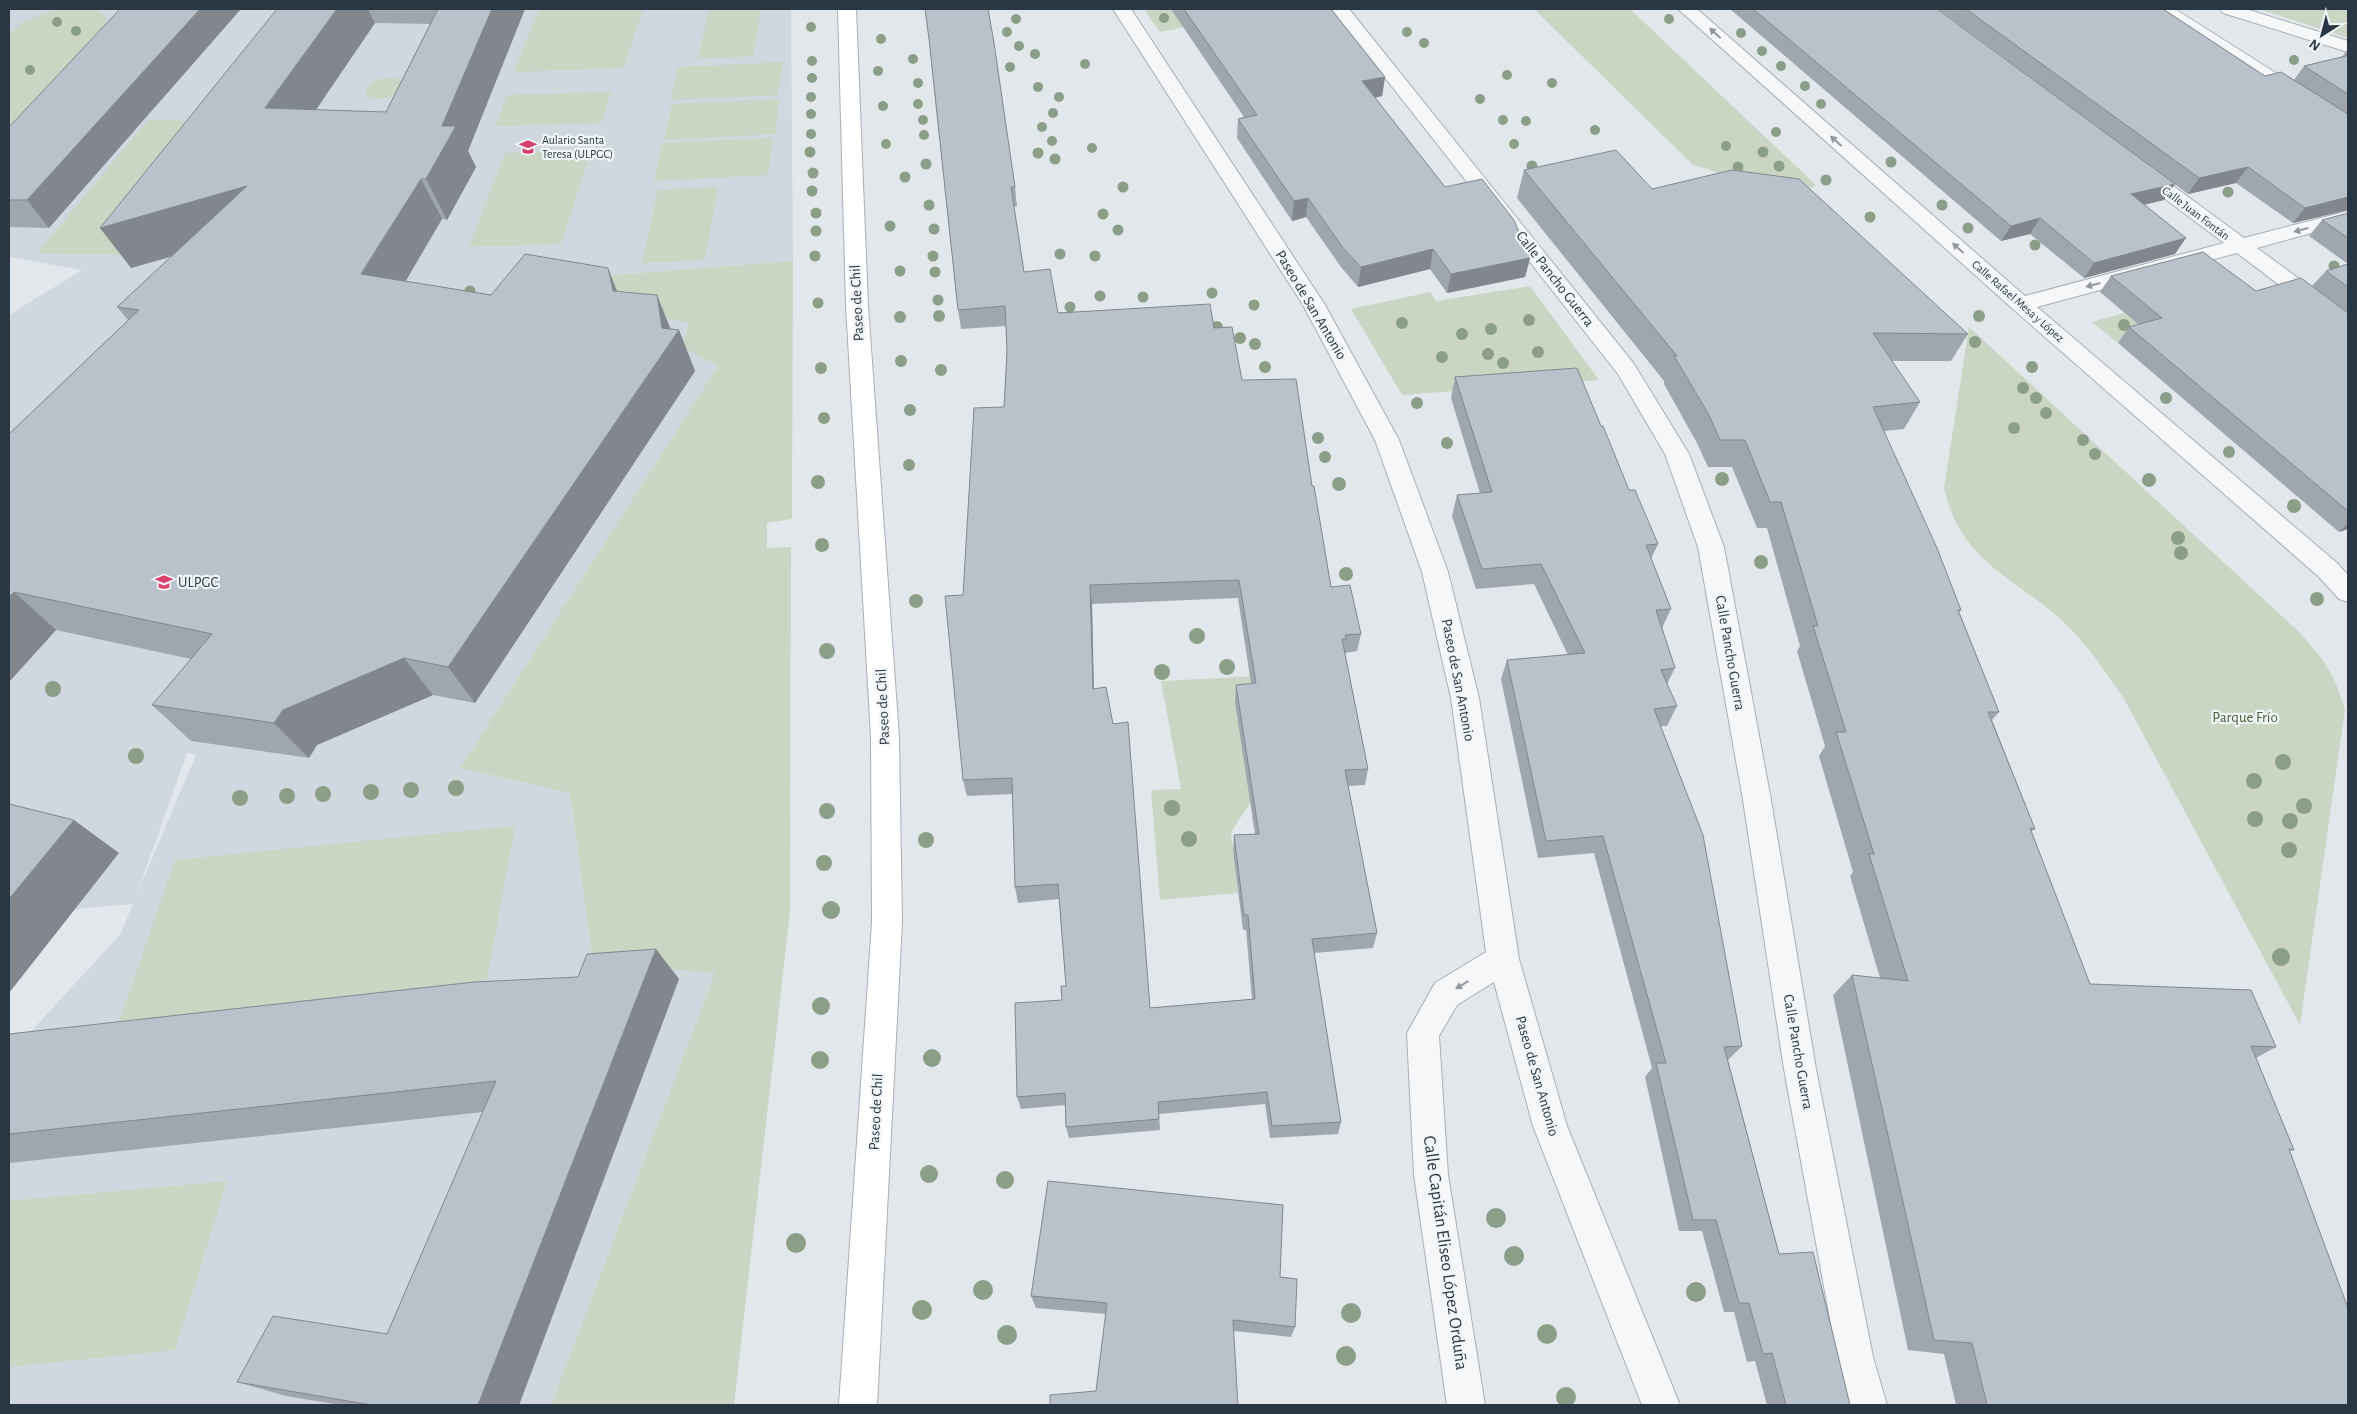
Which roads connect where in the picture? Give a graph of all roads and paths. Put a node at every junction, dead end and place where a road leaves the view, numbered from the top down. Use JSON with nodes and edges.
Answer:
{"nodes":[{"id":1,"x":847,"y":9,"type":"edge"},
{"id":2,"x":1122,"y":9,"type":"edge"},
{"id":3,"x":1340,"y":9,"type":"edge"},
{"id":4,"x":1687,"y":9,"type":"edge"},
{"id":5,"x":2163,"y":9,"type":"edge"},
{"id":6,"x":2233,"y":10,"type":"edge"},
{"id":7,"x":2197,"y":31,"type":"junction"},
{"id":8,"x":2306,"y":34,"type":"junction"},
{"id":9,"x":2348,"y":47,"type":"edge"},
{"id":10,"x":2252,"y":64,"type":"junction"},
{"id":11,"x":2348,"y":127,"type":"edge"},
{"id":12,"x":2122,"y":157,"type":"edge"},
{"id":13,"x":2348,"y":217,"type":"edge"},
{"id":14,"x":2241,"y":246,"type":"junction"},
{"id":15,"x":2021,"y":304,"type":"junction"},
{"id":16,"x":2348,"y":326,"type":"edge"},
{"id":17,"x":2338,"y":574,"type":"edge"},
{"id":18,"x":2348,"y":592,"type":"edge"},
{"id":19,"x":1503,"y":959,"type":"junction"},
{"id":20,"x":858,"y":1405,"type":"edge"},
{"id":21,"x":1466,"y":1405,"type":"edge"},
{"id":22,"x":1661,"y":1405,"type":"edge"},
{"id":23,"x":1868,"y":1405,"type":"edge"}],
"edges":[{"from":1,"to":20,"type":"street","name":"Paseo de Chil"},
{"from":2,"to":19,"type":"street","name":"Paseo de San Antonio"},
{"from":3,"to":23,"type":"street","name":"Calle Pancho Guerra"},
{"from":15,"to":4,"type":"street","name":"Calle Rafael Mesa y López","one_way":true},
{"from":5,"to":7,"type":"street"},
{"from":6,"to":7,"type":"street"},
{"from":6,"to":8,"type":"street"},
{"from":7,"to":10,"type":"street"},
{"from":8,"to":9,"type":"street"},
{"from":8,"to":10,"type":"street"},
{"from":10,"to":11,"type":"street"},
{"from":12,"to":14,"type":"street","name":"Calle Juan Fontán"},
{"from":13,"to":14,"type":"street","one_way":true},
{"from":14,"to":15,"type":"street","one_way":true},
{"from":14,"to":16,"type":"street","name":"Calle Juan Fontán"},
{"from":15,"to":17,"type":"street","name":"Calle Rafael Mesa y López"},
{"from":17,"to":18,"type":"street","name":"Calle Rafael Mesa y López"},
{"from":19,"to":21,"type":"street","name":"Calle Capitán Eliseo López Orduña","one_way":true},
{"from":19,"to":22,"type":"street","name":"Paseo de San Antonio"}]}
